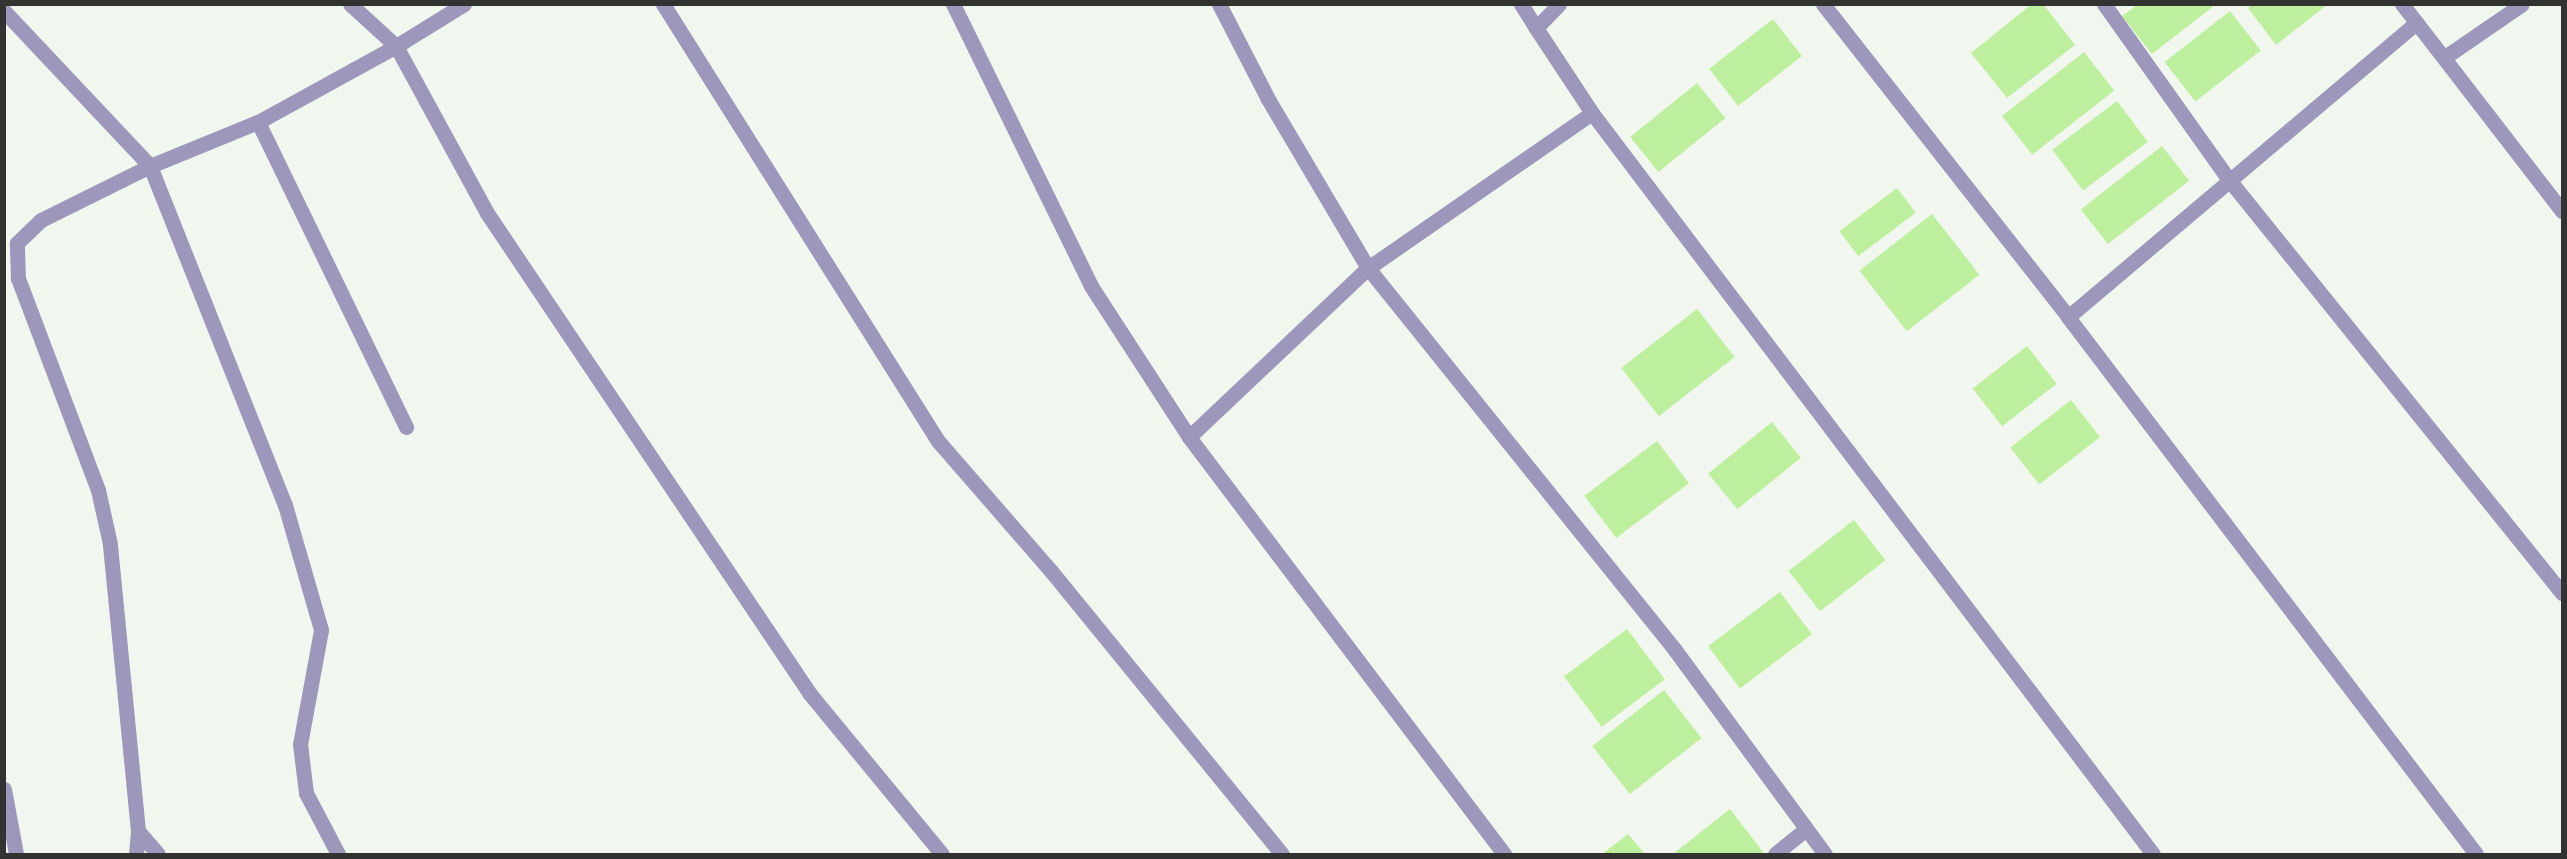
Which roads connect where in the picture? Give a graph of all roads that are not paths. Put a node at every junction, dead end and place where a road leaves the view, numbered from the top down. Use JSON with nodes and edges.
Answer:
{"nodes":[{"id":1,"x":350,"y":4,"type":"edge"},
{"id":2,"x":464,"y":4,"type":"edge"},
{"id":3,"x":663,"y":4,"type":"edge"},
{"id":4,"x":952,"y":4,"type":"edge"},
{"id":5,"x":1219,"y":4,"type":"edge"},
{"id":6,"x":1521,"y":4,"type":"edge"},
{"id":7,"x":1559,"y":4,"type":"edge"},
{"id":8,"x":1823,"y":4,"type":"edge"},
{"id":9,"x":2104,"y":4,"type":"edge"},
{"id":10,"x":2402,"y":4,"type":"edge"},
{"id":11,"x":2522,"y":4,"type":"edge"},
{"id":12,"x":4,"y":11,"type":"edge"},
{"id":13,"x":2416,"y":23,"type":"junction"},
{"id":14,"x":1536,"y":28,"type":"junction"},
{"id":15,"x":396,"y":46,"type":"junction"},
{"id":16,"x":2445,"y":57,"type":"junction"},
{"id":17,"x":1592,"y":113,"type":"junction"},
{"id":18,"x":258,"y":122,"type":"junction"},
{"id":19,"x":150,"y":166,"type":"junction"},
{"id":20,"x":2230,"y":181,"type":"junction"},
{"id":21,"x":2562,"y":211,"type":"edge"},
{"id":22,"x":11,"y":240,"type":"edge"},
{"id":23,"x":1368,"y":268,"type":"junction"},
{"id":24,"x":2068,"y":317,"type":"junction"},
{"id":25,"x":406,"y":427,"type":"dead end"},
{"id":26,"x":1189,"y":437,"type":"junction"},
{"id":27,"x":2562,"y":592,"type":"edge"},
{"id":28,"x":4,"y":789,"type":"edge"},
{"id":29,"x":1806,"y":829,"type":"junction"},
{"id":30,"x":138,"y":831,"type":"junction"},
{"id":31,"x":16,"y":855,"type":"edge"},
{"id":32,"x":136,"y":855,"type":"edge"},
{"id":33,"x":158,"y":855,"type":"edge"},
{"id":34,"x":338,"y":855,"type":"edge"},
{"id":35,"x":942,"y":855,"type":"edge"},
{"id":36,"x":1282,"y":855,"type":"edge"},
{"id":37,"x":1504,"y":855,"type":"edge"},
{"id":38,"x":1775,"y":855,"type":"edge"},
{"id":39,"x":1824,"y":855,"type":"edge"},
{"id":40,"x":2153,"y":855,"type":"edge"},
{"id":41,"x":2476,"y":855,"type":"edge"}],
"edges":[{"from":1,"to":15,"type":"street"},
{"from":2,"to":15,"type":"street"},
{"from":3,"to":36,"type":"street"},
{"from":4,"to":26,"type":"street"},
{"from":5,"to":23,"type":"street"},
{"from":6,"to":14,"type":"street"},
{"from":7,"to":14,"type":"street"},
{"from":8,"to":24,"type":"street"},
{"from":9,"to":20,"type":"street"},
{"from":10,"to":13,"type":"street"},
{"from":11,"to":16,"type":"street"},
{"from":12,"to":19,"type":"street"},
{"from":13,"to":16,"type":"street"},
{"from":13,"to":20,"type":"street"},
{"from":14,"to":17,"type":"street"},
{"from":15,"to":18,"type":"street"},
{"from":15,"to":35,"type":"street"},
{"from":16,"to":21,"type":"street"},
{"from":17,"to":23,"type":"street"},
{"from":17,"to":40,"type":"street"},
{"from":18,"to":19,"type":"street"},
{"from":18,"to":25,"type":"street"},
{"from":19,"to":22,"type":"street"},
{"from":19,"to":34,"type":"street"},
{"from":20,"to":24,"type":"street"},
{"from":20,"to":27,"type":"street"},
{"from":22,"to":30,"type":"street"},
{"from":23,"to":26,"type":"street"},
{"from":23,"to":29,"type":"street"},
{"from":24,"to":41,"type":"street"},
{"from":26,"to":37,"type":"street"},
{"from":28,"to":31,"type":"street"},
{"from":29,"to":38,"type":"street"},
{"from":29,"to":39,"type":"street"},
{"from":30,"to":32,"type":"street"},
{"from":30,"to":33,"type":"street"}]}
